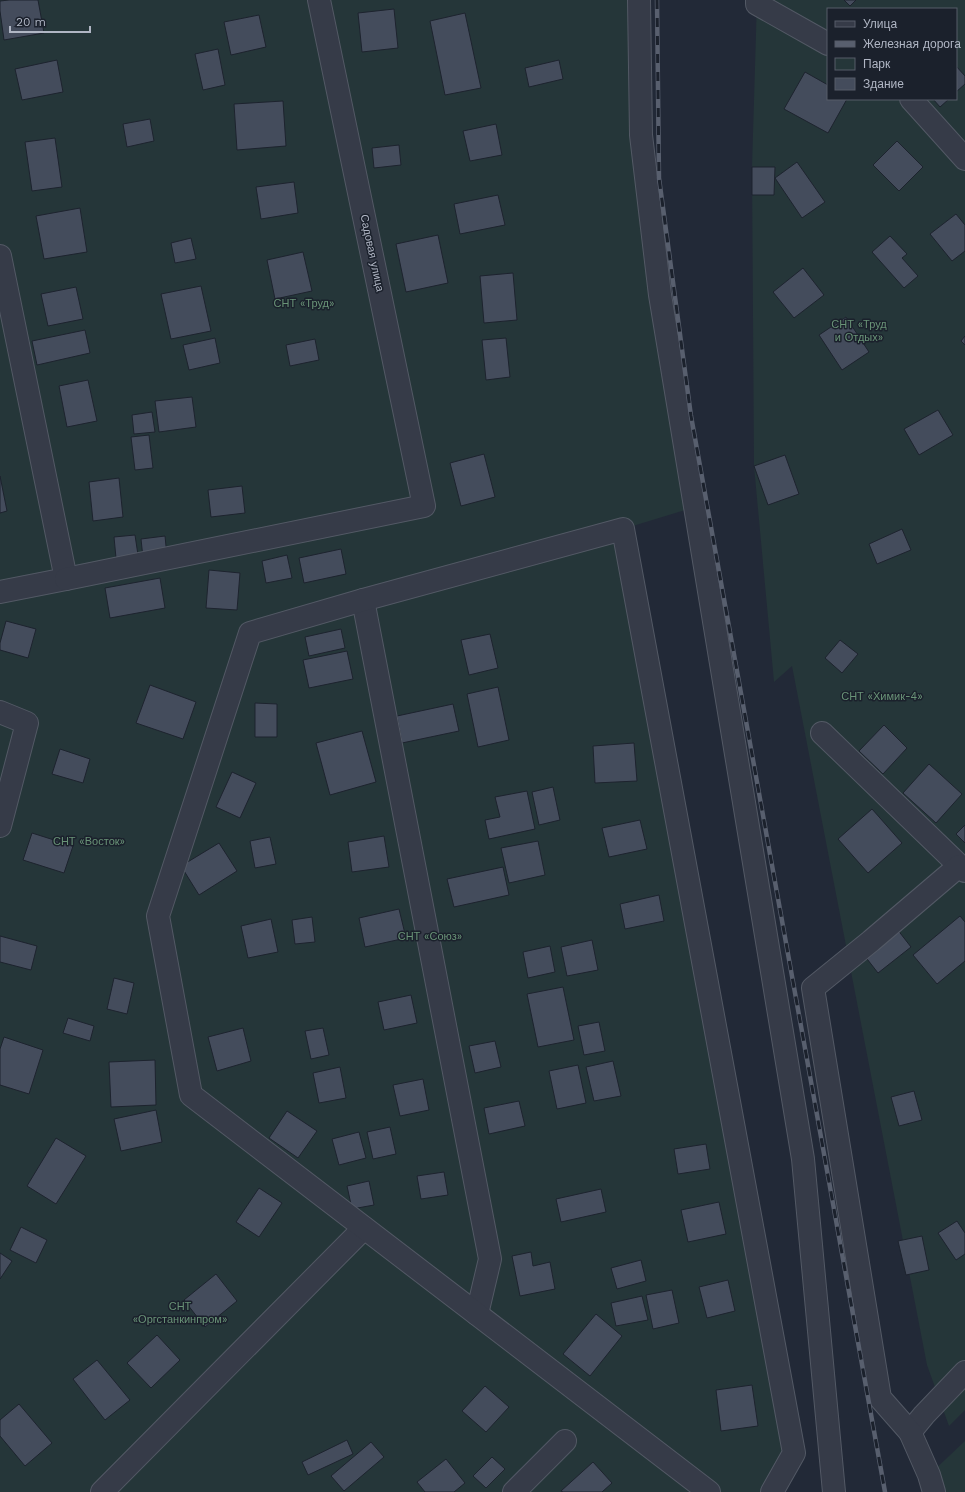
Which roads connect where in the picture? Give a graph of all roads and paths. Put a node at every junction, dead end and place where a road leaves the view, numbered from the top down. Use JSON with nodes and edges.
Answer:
{"nodes":[{"id":1,"x":320,"y":0,"type":"edge"},
{"id":2,"x":639,"y":0,"type":"edge"},
{"id":3,"x":757,"y":0,"type":"edge"},
{"id":4,"x":827,"y":43,"type":"edge"},
{"id":5,"x":913,"y":100,"type":"edge"},
{"id":6,"x":965,"y":159,"type":"edge"},
{"id":7,"x":0,"y":256,"type":"edge"},
{"id":8,"x":66,"y":579,"type":"junction"},
{"id":9,"x":0,"y":592,"type":"edge"},
{"id":10,"x":363,"y":600,"type":"junction"},
{"id":11,"x":0,"y":712,"type":"edge"},
{"id":12,"x":822,"y":733,"type":"dead end"},
{"id":13,"x":0,"y":826,"type":"edge"},
{"id":14,"x":962,"y":869,"type":"edge"},
{"id":15,"x":364,"y":1228,"type":"junction"},
{"id":16,"x":477,"y":1314,"type":"junction"},
{"id":17,"x":965,"y":1372,"type":"edge"},
{"id":18,"x":910,"y":1432,"type":"junction"},
{"id":19,"x":566,"y":1441,"type":"dead end"},
{"id":20,"x":102,"y":1492,"type":"edge"},
{"id":21,"x":514,"y":1492,"type":"edge"},
{"id":22,"x":708,"y":1492,"type":"edge"},
{"id":23,"x":772,"y":1492,"type":"edge"},
{"id":24,"x":834,"y":1492,"type":"edge"},
{"id":25,"x":934,"y":1492,"type":"edge"}],
"edges":[{"from":1,"to":8,"type":"street","name":"Садовая улица"},
{"from":2,"to":24,"type":"street"},
{"from":3,"to":4,"type":"street"},
{"from":5,"to":6,"type":"street"},
{"from":7,"to":8,"type":"street"},
{"from":8,"to":9,"type":"street"},
{"from":10,"to":15,"type":"street"},
{"from":10,"to":16,"type":"street"},
{"from":10,"to":23,"type":"street"},
{"from":11,"to":13,"type":"street"},
{"from":12,"to":14,"type":"street"},
{"from":14,"to":18,"type":"street"},
{"from":15,"to":16,"type":"street"},
{"from":15,"to":20,"type":"street"},
{"from":16,"to":22,"type":"street"},
{"from":17,"to":18,"type":"street"},
{"from":18,"to":25,"type":"street"},
{"from":19,"to":21,"type":"street"}]}
